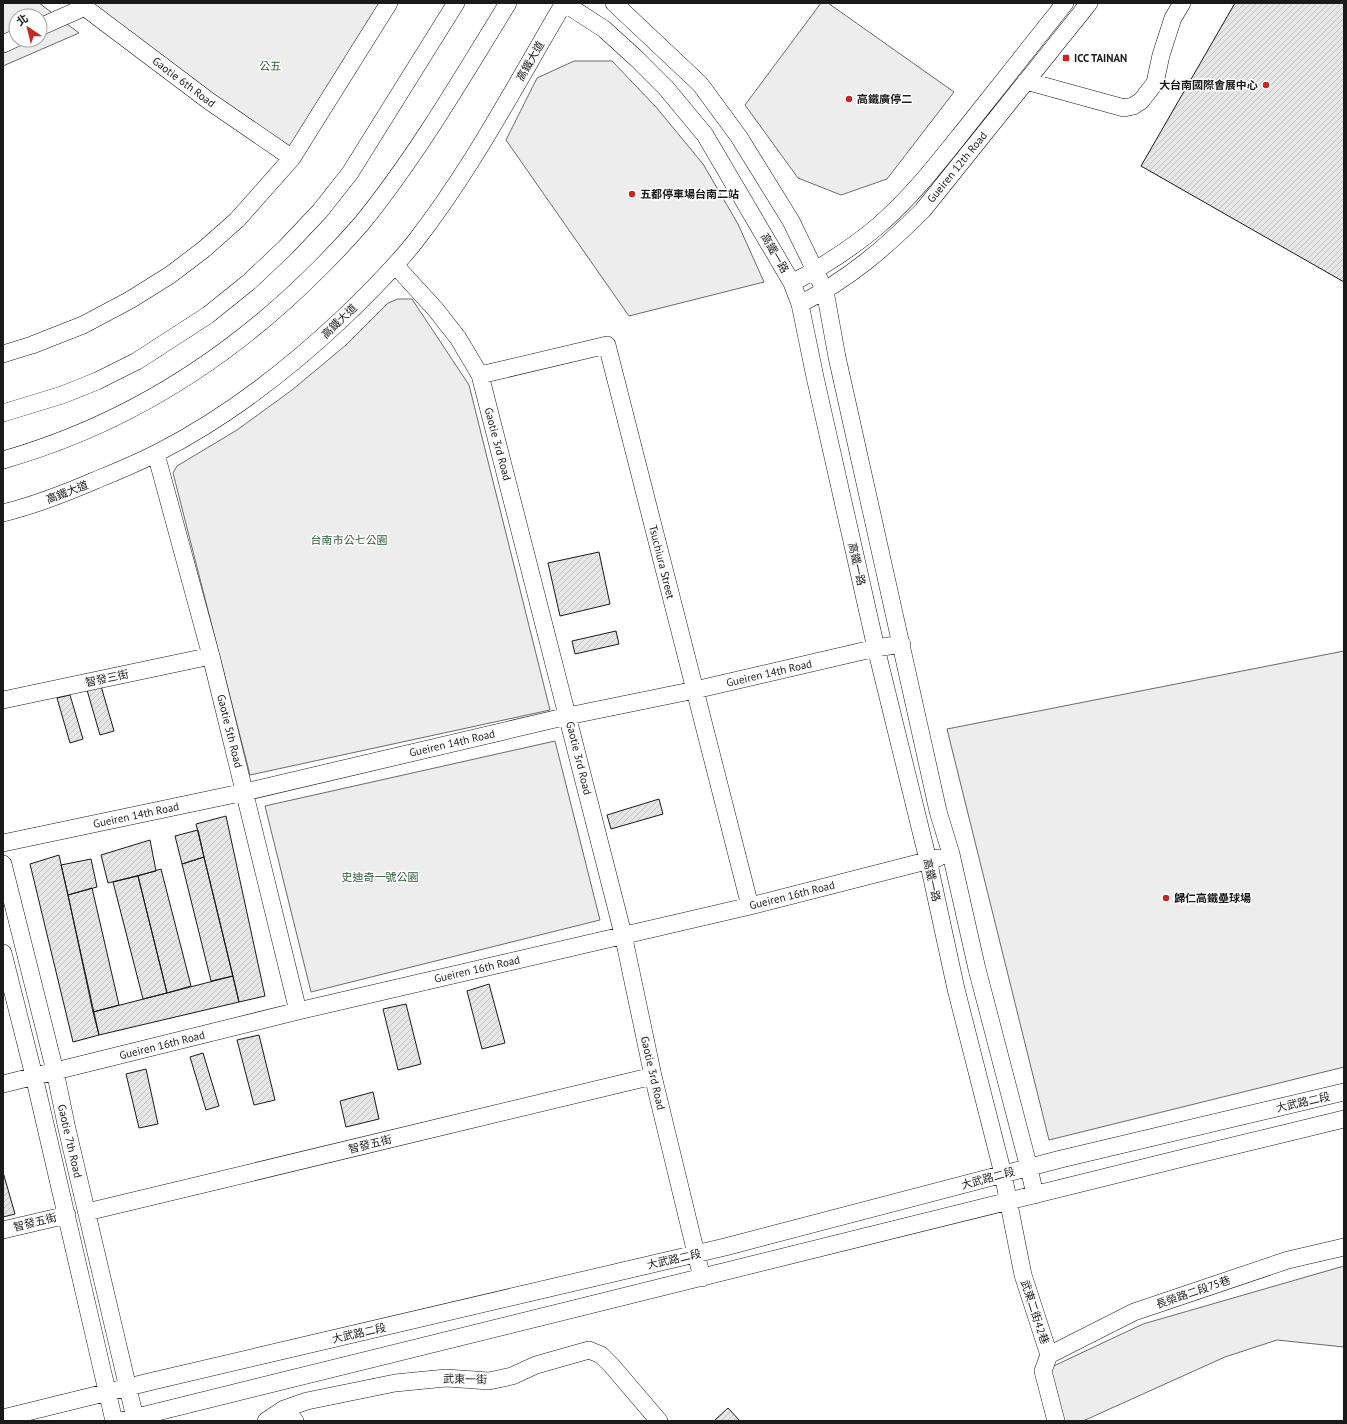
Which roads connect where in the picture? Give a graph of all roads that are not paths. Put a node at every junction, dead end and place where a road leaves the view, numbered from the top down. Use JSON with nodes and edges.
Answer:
{"nodes":[{"id":1,"x":389,"y":3,"type":"edge"},
{"id":2,"x":456,"y":3,"type":"edge"},
{"id":3,"x":508,"y":3,"type":"edge"},
{"id":4,"x":564,"y":3,"type":"edge"},
{"id":5,"x":614,"y":3,"type":"edge"},
{"id":6,"x":1065,"y":3,"type":"edge"},
{"id":7,"x":1089,"y":3,"type":"edge"},
{"id":8,"x":1182,"y":3,"type":"edge"},
{"id":9,"x":82,"y":5,"type":"edge"},
{"id":10,"x":48,"y":23,"type":"edge"},
{"id":11,"x":1026,"y":81,"type":"junction"},
{"id":12,"x":292,"y":158,"type":"junction"},
{"id":13,"x":395,"y":265,"type":"junction"},
{"id":14,"x":815,"y":270,"type":"junction"},
{"id":15,"x":792,"y":283,"type":"junction"},
{"id":16,"x":825,"y":292,"type":"junction"},
{"id":17,"x":800,"y":304,"type":"junction"},
{"id":18,"x":3,"y":354,"type":"edge"},
{"id":19,"x":480,"y":375,"type":"junction"},
{"id":20,"x":3,"y":413,"type":"edge"},
{"id":21,"x":156,"y":454,"type":"junction"},
{"id":22,"x":3,"y":460,"type":"edge"},
{"id":23,"x":3,"y":513,"type":"edge"},
{"id":24,"x":902,"y":644,"type":"junction"},
{"id":25,"x":876,"y":648,"type":"junction"},
{"id":26,"x":211,"y":656,"type":"junction"},
{"id":27,"x":695,"y":690,"type":"junction"},
{"id":28,"x":3,"y":700,"type":"edge"},
{"id":29,"x":568,"y":716,"type":"junction"},
{"id":30,"x":245,"y":792,"type":"junction"},
{"id":31,"x":3,"y":843,"type":"edge"},
{"id":32,"x":951,"y":854,"type":"junction"},
{"id":33,"x":928,"y":860,"type":"junction"},
{"id":34,"x":3,"y":864,"type":"edge"},
{"id":35,"x":750,"y":906,"type":"junction"},
{"id":36,"x":623,"y":934,"type":"junction"},
{"id":37,"x":3,"y":953,"type":"edge"},
{"id":38,"x":298,"y":1011,"type":"junction"},
{"id":39,"x":55,"y":1071,"type":"junction"},
{"id":40,"x":34,"y":1076,"type":"junction"},
{"id":41,"x":653,"y":1076,"type":"junction"},
{"id":42,"x":3,"y":1084,"type":"edge"},
{"id":43,"x":1344,"y":1092,"type":"edge"},
{"id":44,"x":1344,"y":1119,"type":"edge"},
{"id":45,"x":1029,"y":1168,"type":"junction"},
{"id":46,"x":1003,"y":1174,"type":"junction"},
{"id":47,"x":1035,"y":1195,"type":"junction"},
{"id":48,"x":1008,"y":1202,"type":"junction"},
{"id":49,"x":87,"y":1212,"type":"junction"},
{"id":50,"x":67,"y":1215,"type":"junction"},
{"id":51,"x":3,"y":1230,"type":"edge"},
{"id":52,"x":1344,"y":1247,"type":"edge"},
{"id":53,"x":696,"y":1254,"type":"junction"},
{"id":54,"x":702,"y":1278,"type":"junction"},
{"id":55,"x":1049,"y":1354,"type":"junction"},
{"id":56,"x":325,"y":1371,"type":"junction"},
{"id":57,"x":128,"y":1388,"type":"junction"},
{"id":58,"x":108,"y":1392,"type":"junction"},
{"id":59,"x":332,"y":1396,"type":"junction"},
{"id":60,"x":289,"y":1415,"type":"edge"},
{"id":61,"x":3,"y":1418,"type":"edge"},
{"id":62,"x":128,"y":1419,"type":"edge"},
{"id":63,"x":114,"y":1421,"type":"edge"},
{"id":64,"x":266,"y":1421,"type":"edge"},
{"id":65,"x":659,"y":1421,"type":"edge"},
{"id":66,"x":1056,"y":1421,"type":"edge"}],
"edges":[{"from":1,"to":12,"type":"street"},
{"from":2,"to":20,"type":"street"},
{"from":3,"to":22,"type":"street"},
{"from":4,"to":13,"type":"street","name":"高鐵大道"},
{"from":4,"to":15,"type":"street","name":"高鐵一路"},
{"from":5,"to":14,"type":"street"},
{"from":6,"to":14,"type":"street","name":"Gueiren 12th Road"},
{"from":7,"to":11,"type":"street","name":"Gueiren 12th Road"},
{"from":8,"to":11,"type":"street"},
{"from":9,"to":10,"type":"street"},
{"from":9,"to":12,"type":"street","name":"Gaotie 6th Road"},
{"from":11,"to":16,"type":"street","name":"Gueiren 12th Road"},
{"from":12,"to":18,"type":"street"},
{"from":13,"to":19,"type":"street","name":"Gaotie 3rd Road"},
{"from":13,"to":21,"type":"street","name":"高鐵大道"},
{"from":14,"to":15,"type":"street","name":"Gueiren 12th Road"},
{"from":14,"to":16,"type":"street"},
{"from":15,"to":17,"type":"street","name":"高鐵一路"},
{"from":16,"to":17,"type":"street","name":"Gueiren 12th Road"},
{"from":16,"to":24,"type":"street"},
{"from":17,"to":25,"type":"street","name":"高鐵一路"},
{"from":19,"to":27,"type":"street","name":"Tsuchiura Street"},
{"from":19,"to":29,"type":"street","name":"Gaotie 3rd Road"},
{"from":21,"to":23,"type":"street","name":"高鐵大道"},
{"from":21,"to":26,"type":"street","name":"Gaotie 5th Road"},
{"from":24,"to":25,"type":"street","name":"Gueiren 14th Road"},
{"from":24,"to":32,"type":"street"},
{"from":25,"to":27,"type":"street","name":"Gueiren 14th Road"},
{"from":25,"to":33,"type":"street","name":"高鐵一路"},
{"from":26,"to":28,"type":"street","name":"智發三街"},
{"from":26,"to":30,"type":"street","name":"Gaotie 5th Road"},
{"from":27,"to":29,"type":"street","name":"Gueiren 14th Road"},
{"from":27,"to":35,"type":"street","name":"Tsuchiura Street"},
{"from":29,"to":30,"type":"street","name":"Gueiren 14th Road"},
{"from":29,"to":36,"type":"street","name":"Gaotie 3rd Road"},
{"from":30,"to":31,"type":"street","name":"Gueiren 14th Road"},
{"from":30,"to":38,"type":"street","name":"Gaotie 5th Road"},
{"from":32,"to":33,"type":"street","name":"Gueiren 16th Road"},
{"from":32,"to":45,"type":"street"},
{"from":33,"to":35,"type":"street","name":"Gueiren 16th Road"},
{"from":33,"to":46,"type":"street","name":"高鐵一路"},
{"from":34,"to":39,"type":"street","name":"Gaotie 7th Road"},
{"from":35,"to":36,"type":"street","name":"Gueiren 16th Road"},
{"from":36,"to":38,"type":"street","name":"Gueiren 16th Road"},
{"from":36,"to":41,"type":"street","name":"Gaotie 3rd Road"},
{"from":37,"to":40,"type":"street","name":"Gaotie 7th Road"},
{"from":38,"to":39,"type":"street","name":"Gueiren 16th Road"},
{"from":39,"to":40,"type":"street","name":"Gueiren 16th Road"},
{"from":39,"to":49,"type":"street","name":"Gaotie 7th Road"},
{"from":40,"to":42,"type":"street","name":"Gueiren 16th Road"},
{"from":40,"to":50,"type":"street","name":"Gaotie 7th Road"},
{"from":41,"to":49,"type":"street","name":"智發五街"},
{"from":41,"to":53,"type":"street","name":"Gaotie 3rd Road"},
{"from":43,"to":45,"type":"street","name":"大武路二段"},
{"from":44,"to":47,"type":"street"},
{"from":45,"to":46,"type":"street","name":"大武路二段"},
{"from":45,"to":47,"type":"street"},
{"from":46,"to":48,"type":"street","name":"高鐵一路"},
{"from":46,"to":53,"type":"street","name":"大武路二段"},
{"from":47,"to":48,"type":"street"},
{"from":48,"to":54,"type":"street"},
{"from":48,"to":55,"type":"street","name":"武東二街42巷"},
{"from":49,"to":57,"type":"street","name":"Gaotie 7th Road"},
{"from":50,"to":51,"type":"street","name":"智發五街"},
{"from":50,"to":58,"type":"street","name":"Gaotie 7th Road"},
{"from":52,"to":55,"type":"street","name":"長榮路二段75巷"},
{"from":53,"to":54,"type":"street","name":"Gaotie 3rd Road"},
{"from":53,"to":57,"type":"street","name":"大武路二段"},
{"from":54,"to":56,"type":"street"},
{"from":55,"to":66,"type":"street","name":"武東二街42巷"},
{"from":56,"to":59,"type":"street"},
{"from":56,"to":62,"type":"street"},
{"from":57,"to":58,"type":"street","name":"大武路二段"},
{"from":57,"to":62,"type":"street","name":"Gaotie 7th Road"},
{"from":58,"to":61,"type":"street","name":"大武路二段"},
{"from":58,"to":63,"type":"street","name":"Gaotie 7th Road"},
{"from":59,"to":60,"type":"street","name":"武東一街"},
{"from":59,"to":65,"type":"street","name":"武東一街"},
{"from":60,"to":64,"type":"street","name":"武東一街"}]}
